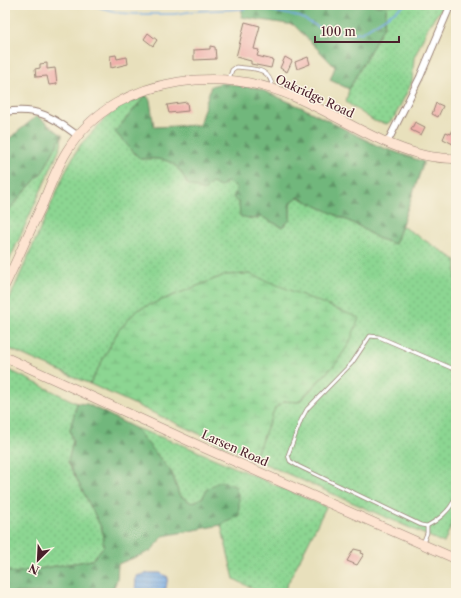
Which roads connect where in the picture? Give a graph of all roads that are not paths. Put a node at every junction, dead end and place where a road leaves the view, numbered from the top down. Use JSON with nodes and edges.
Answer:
{"nodes":[{"id":1,"x":448,"y":11,"type":"dead end"},
{"id":2,"x":229,"y":79,"type":"junction"},
{"id":3,"x":273,"y":88,"type":"junction"},
{"id":4,"x":5,"y":112,"type":"edge"},
{"id":5,"x":78,"y":136,"type":"junction"},
{"id":6,"x":386,"y":143,"type":"junction"},
{"id":7,"x":456,"y":159,"type":"edge"},
{"id":8,"x":5,"y":285,"type":"edge"},
{"id":9,"x":5,"y":357,"type":"edge"},
{"id":10,"x":456,"y":370,"type":"edge"},
{"id":11,"x":456,"y":496,"type":"edge"},
{"id":12,"x":427,"y":526,"type":"junction"},
{"id":13,"x":422,"y":544,"type":"junction"},
{"id":14,"x":456,"y":559,"type":"edge"}],
"edges":[{"from":1,"to":6,"type":"street"},
{"from":2,"to":3,"type":"street","name":"Oakridge Road"},
{"from":2,"to":3,"type":"lane"},
{"from":2,"to":5,"type":"street","name":"Oakridge Road"},
{"from":3,"to":6,"type":"street","name":"Oakridge Road"},
{"from":4,"to":5,"type":"street"},
{"from":5,"to":8,"type":"street","name":"Oakridge Road"},
{"from":6,"to":7,"type":"street","name":"Oakridge Road"},
{"from":9,"to":13,"type":"street","name":"Larsen Road"},
{"from":10,"to":12,"type":"lane"},
{"from":11,"to":12,"type":"lane"},
{"from":12,"to":13,"type":"lane"},
{"from":13,"to":14,"type":"street","name":"Larsen Road"}]}
